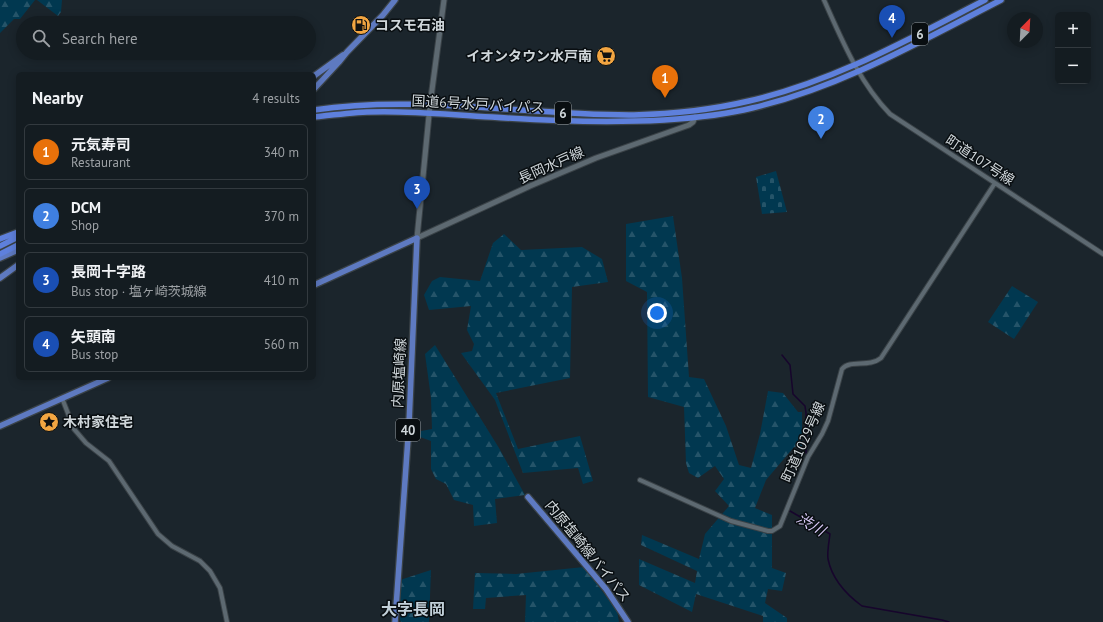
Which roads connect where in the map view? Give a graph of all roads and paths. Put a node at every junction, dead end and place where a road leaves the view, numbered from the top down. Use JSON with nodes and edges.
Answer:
{"nodes":[{"id":1,"x":395,"y":0,"type":"edge"},
{"id":2,"x":444,"y":0,"type":"edge"},
{"id":3,"x":824,"y":0,"type":"edge"},
{"id":4,"x":985,"y":0,"type":"edge"},
{"id":5,"x":1001,"y":0,"type":"edge"},
{"id":6,"x":347,"y":52,"type":"junction"},
{"id":7,"x":854,"y":65,"type":"junction"},
{"id":8,"x":858,"y":71,"type":"junction"},
{"id":9,"x":316,"y":75,"type":"edge"},
{"id":10,"x":316,"y":87,"type":"edge"},
{"id":11,"x":430,"y":105,"type":"junction"},
{"id":12,"x":316,"y":110,"type":"edge"},
{"id":13,"x":430,"y":113,"type":"junction"},
{"id":14,"x":695,"y":117,"type":"junction"},
{"id":15,"x":316,"y":118,"type":"edge"},
{"id":16,"x":995,"y":183,"type":"junction"},
{"id":17,"x":16,"y":233,"type":"edge"},
{"id":18,"x":16,"y":238,"type":"edge"},
{"id":19,"x":417,"y":238,"type":"junction"},
{"id":20,"x":0,"y":239,"type":"edge"},
{"id":21,"x":0,"y":246,"type":"edge"},
{"id":22,"x":16,"y":246,"type":"edge"},
{"id":23,"x":16,"y":251,"type":"edge"},
{"id":24,"x":0,"y":254,"type":"edge"},
{"id":25,"x":1103,"y":254,"type":"edge"},
{"id":26,"x":0,"y":258,"type":"edge"},
{"id":27,"x":16,"y":266,"type":"edge"},
{"id":28,"x":0,"y":278,"type":"edge"},
{"id":29,"x":316,"y":284,"type":"edge"},
{"id":30,"x":103,"y":380,"type":"edge"},
{"id":31,"x":62,"y":398,"type":"junction"},
{"id":32,"x":0,"y":426,"type":"edge"},
{"id":33,"x":640,"y":480,"type":"dead end"},
{"id":34,"x":528,"y":497,"type":"dead end"},
{"id":35,"x":227,"y":622,"type":"edge"},
{"id":36,"x":396,"y":622,"type":"edge"},
{"id":37,"x":628,"y":622,"type":"edge"}],
"edges":[{"from":1,"to":6,"type":"main road"},
{"from":2,"to":11,"type":"main road"},
{"from":3,"to":7,"type":"street","name":"町道107号線"},
{"from":4,"to":7,"type":"highway","name":"国道6号水戸バイパス","number":"6"},
{"from":5,"to":8,"type":"highway","name":"国道6号水戸バイパス","number":"6"},
{"from":6,"to":9,"type":"main road"},
{"from":6,"to":10,"type":"main road"},
{"from":7,"to":8,"type":"street","name":"町道107号線"},
{"from":7,"to":11,"type":"highway","name":"国道6号水戸バイパス","number":"6"},
{"from":8,"to":14,"type":"highway","name":"国道6号水戸バイパス","number":"6"},
{"from":8,"to":16,"type":"street","name":"町道107号線"},
{"from":11,"to":12,"type":"highway","name":"国道6号水戸バイパス","number":"6"},
{"from":11,"to":13,"type":"main road"},
{"from":13,"to":14,"type":"highway","name":"国道6号水戸バイパス","number":"6"},
{"from":13,"to":15,"type":"highway","name":"国道6号水戸バイパス","number":"6"},
{"from":13,"to":19,"type":"main road"},
{"from":14,"to":19,"type":"main road","name":"長岡水戸線"},
{"from":16,"to":25,"type":"street","name":"町道107号線"},
{"from":16,"to":33,"type":"street","name":"町道1029号線"},
{"from":17,"to":20,"type":"highway"},
{"from":18,"to":21,"type":"highway"},
{"from":19,"to":29,"type":"main road"},
{"from":19,"to":36,"type":"main road","name":"内原塩崎線","number":"40"},
{"from":22,"to":24,"type":"highway"},
{"from":23,"to":26,"type":"main road"},
{"from":27,"to":28,"type":"main road"},
{"from":30,"to":31,"type":"main road"},
{"from":31,"to":32,"type":"main road"},
{"from":31,"to":35,"type":"street"},
{"from":34,"to":37,"type":"main road","name":"内原塩崎線バイパス"}]}
